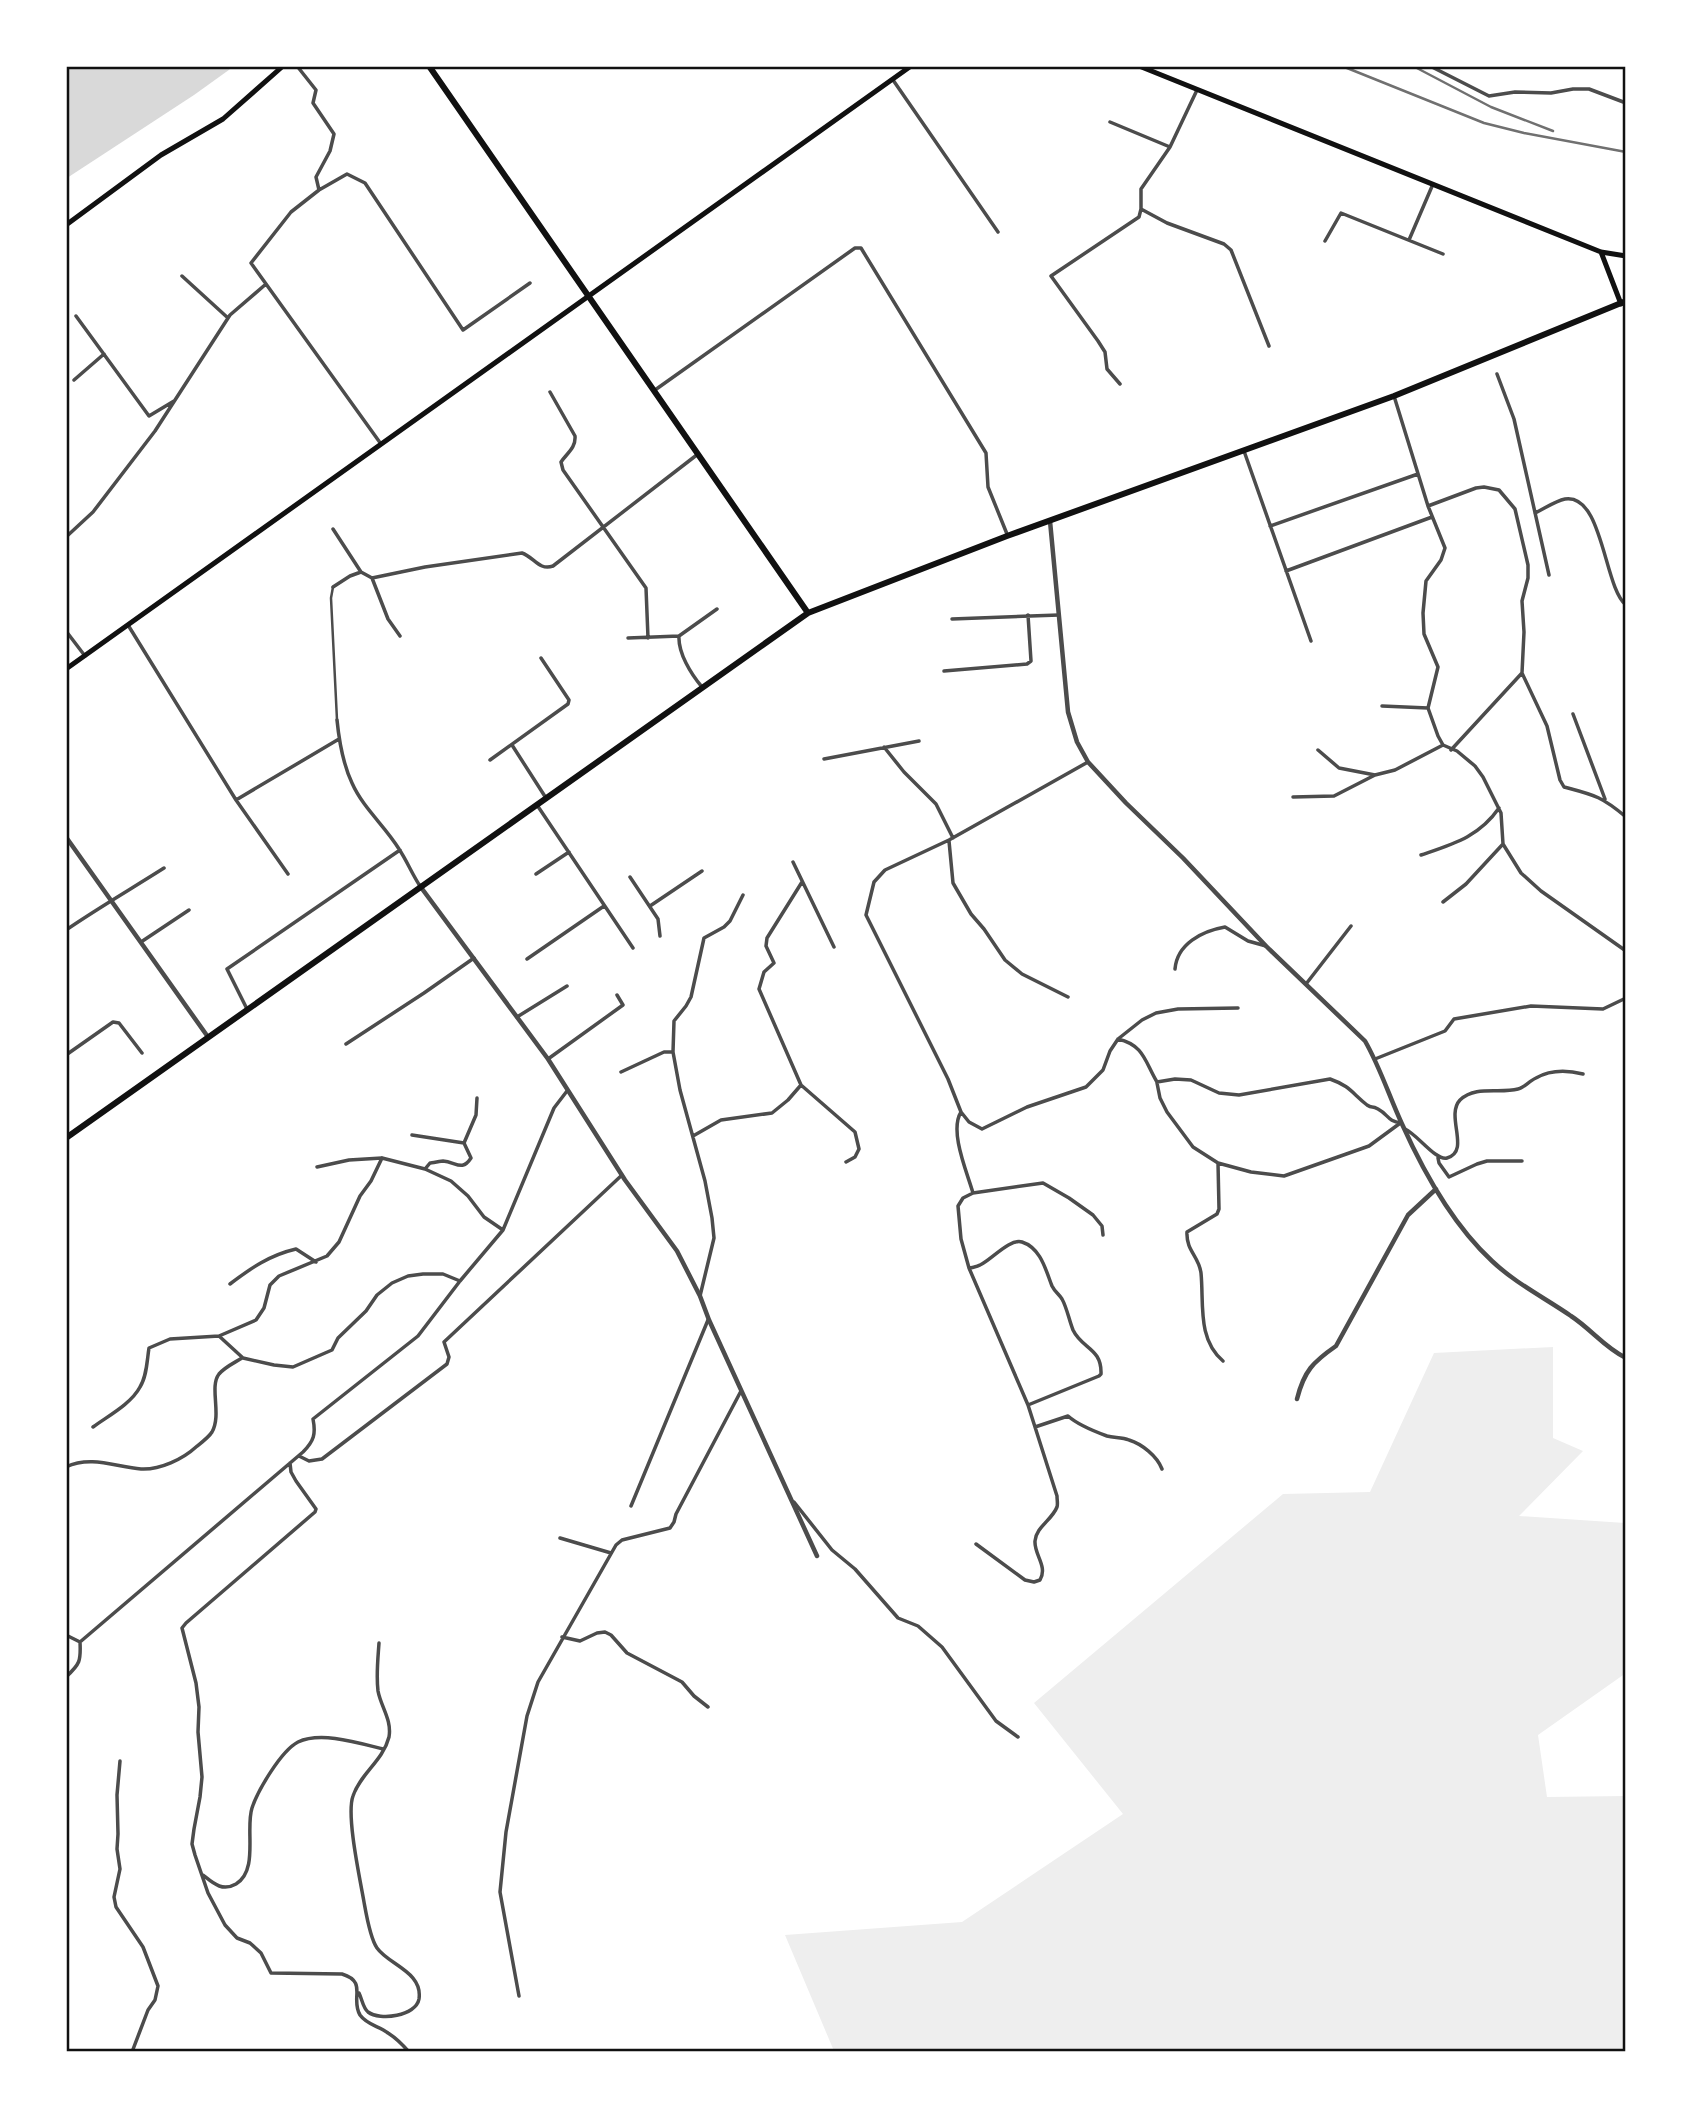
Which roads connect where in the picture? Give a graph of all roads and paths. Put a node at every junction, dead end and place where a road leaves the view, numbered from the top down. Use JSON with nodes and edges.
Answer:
{"nodes":[{"id":1,"x":283,"y":66,"type":"edge"},
{"id":2,"x":297,"y":66,"type":"edge"},
{"id":3,"x":429,"y":66,"type":"edge"},
{"id":4,"x":911,"y":66,"type":"edge"},
{"id":5,"x":1139,"y":66,"type":"edge"},
{"id":6,"x":1430,"y":66,"type":"edge"},
{"id":7,"x":893,"y":80,"type":"junction"},
{"id":8,"x":1197,"y":90,"type":"junction"},
{"id":9,"x":1626,"y":103,"type":"edge"},
{"id":10,"x":1110,"y":122,"type":"dead end"},
{"id":11,"x":1170,"y":147,"type":"junction"},
{"id":12,"x":1433,"y":184,"type":"junction"},
{"id":13,"x":319,"y":190,"type":"junction"},
{"id":14,"x":1142,"y":209,"type":"junction"},
{"id":15,"x":66,"y":225,"type":"edge"},
{"id":16,"x":998,"y":232,"type":"dead end"},
{"id":17,"x":1409,"y":240,"type":"junction"},
{"id":18,"x":1325,"y":241,"type":"dead end"},
{"id":19,"x":1601,"y":252,"type":"junction"},
{"id":20,"x":1443,"y":254,"type":"dead end"},
{"id":21,"x":1626,"y":256,"type":"edge"},
{"id":22,"x":182,"y":276,"type":"dead end"},
{"id":23,"x":530,"y":283,"type":"dead end"},
{"id":24,"x":266,"y":284,"type":"junction"},
{"id":25,"x":588,"y":296,"type":"junction"},
{"id":26,"x":1623,"y":302,"type":"edge"},
{"id":27,"x":76,"y":316,"type":"dead end"},
{"id":28,"x":228,"y":318,"type":"junction"},
{"id":29,"x":1269,"y":346,"type":"dead end"},
{"id":30,"x":104,"y":354,"type":"junction"},
{"id":31,"x":1497,"y":374,"type":"dead end"},
{"id":32,"x":74,"y":380,"type":"dead end"},
{"id":33,"x":1120,"y":384,"type":"dead end"},
{"id":34,"x":654,"y":391,"type":"junction"},
{"id":35,"x":550,"y":392,"type":"dead end"},
{"id":36,"x":1394,"y":396,"type":"junction"},
{"id":37,"x":175,"y":400,"type":"junction"},
{"id":38,"x":381,"y":444,"type":"junction"},
{"id":39,"x":1244,"y":451,"type":"junction"},
{"id":40,"x":698,"y":454,"type":"junction"},
{"id":41,"x":1418,"y":474,"type":"junction"},
{"id":42,"x":1428,"y":506,"type":"junction"},
{"id":43,"x":1535,"y":513,"type":"junction"},
{"id":44,"x":1432,"y":517,"type":"junction"},
{"id":45,"x":1050,"y":521,"type":"junction"},
{"id":46,"x":1270,"y":526,"type":"junction"},
{"id":47,"x":603,"y":528,"type":"junction"},
{"id":48,"x":333,"y":529,"type":"dead end"},
{"id":49,"x":1007,"y":536,"type":"junction"},
{"id":50,"x":66,"y":537,"type":"edge"},
{"id":51,"x":1286,"y":571,"type":"junction"},
{"id":52,"x":361,"y":572,"type":"junction"},
{"id":53,"x":1549,"y":576,"type":"dead end"},
{"id":54,"x":372,"y":578,"type":"junction"},
{"id":55,"x":333,"y":587,"type":"joint"},
{"id":56,"x":1626,"y":605,"type":"edge"},
{"id":57,"x":717,"y":608,"type":"dead end"},
{"id":58,"x":808,"y":613,"type":"junction"},
{"id":59,"x":1028,"y":615,"type":"junction"},
{"id":60,"x":1059,"y":615,"type":"junction"},
{"id":61,"x":952,"y":619,"type":"dead end"},
{"id":62,"x":128,"y":625,"type":"junction"},
{"id":63,"x":66,"y":631,"type":"edge"},
{"id":64,"x":400,"y":636,"type":"dead end"},
{"id":65,"x":679,"y":636,"type":"junction"},
{"id":66,"x":628,"y":638,"type":"dead end"},
{"id":67,"x":648,"y":638,"type":"junction"},
{"id":68,"x":1311,"y":641,"type":"dead end"},
{"id":69,"x":85,"y":656,"type":"junction"},
{"id":70,"x":541,"y":658,"type":"dead end"},
{"id":71,"x":66,"y":669,"type":"edge"},
{"id":72,"x":944,"y":671,"type":"dead end"},
{"id":73,"x":1522,"y":673,"type":"junction"},
{"id":74,"x":702,"y":687,"type":"junction"},
{"id":75,"x":1382,"y":706,"type":"dead end"},
{"id":76,"x":1428,"y":708,"type":"junction"},
{"id":77,"x":1573,"y":714,"type":"dead end"},
{"id":78,"x":337,"y":720,"type":"joint"},
{"id":79,"x":339,"y":739,"type":"junction"},
{"id":80,"x":919,"y":741,"type":"dead end"},
{"id":81,"x":512,"y":744,"type":"junction"},
{"id":82,"x":1443,"y":745,"type":"junction"},
{"id":83,"x":884,"y":747,"type":"junction"},
{"id":84,"x":1318,"y":750,"type":"dead end"},
{"id":85,"x":1451,"y":750,"type":"junction"},
{"id":86,"x":824,"y":759,"type":"dead end"},
{"id":87,"x":490,"y":760,"type":"dead end"},
{"id":88,"x":1088,"y":762,"type":"junction"},
{"id":89,"x":1375,"y":775,"type":"junction"},
{"id":90,"x":1293,"y":797,"type":"dead end"},
{"id":91,"x":546,"y":798,"type":"junction"},
{"id":92,"x":1605,"y":799,"type":"junction"},
{"id":93,"x":236,"y":800,"type":"junction"},
{"id":94,"x":537,"y":804,"type":"junction"},
{"id":95,"x":1499,"y":808,"type":"junction"},
{"id":96,"x":1626,"y":817,"type":"edge"},
{"id":97,"x":66,"y":837,"type":"edge"},
{"id":98,"x":951,"y":839,"type":"junction"},
{"id":99,"x":1503,"y":844,"type":"junction"},
{"id":100,"x":400,"y":850,"type":"junction"},
{"id":101,"x":569,"y":852,"type":"junction"},
{"id":102,"x":1422,"y":855,"type":"dead end"},
{"id":103,"x":793,"y":862,"type":"dead end"},
{"id":104,"x":163,"y":867,"type":"dead end"},
{"id":105,"x":702,"y":871,"type":"dead end"},
{"id":106,"x":288,"y":874,"type":"dead end"},
{"id":107,"x":536,"y":874,"type":"dead end"},
{"id":108,"x":631,"y":877,"type":"dead end"},
{"id":109,"x":802,"y":882,"type":"junction"},
{"id":110,"x":420,"y":887,"type":"junction"},
{"id":111,"x":743,"y":895,"type":"dead end"},
{"id":112,"x":110,"y":899,"type":"junction"},
{"id":113,"x":1443,"y":902,"type":"dead end"},
{"id":114,"x":604,"y":906,"type":"junction"},
{"id":115,"x":650,"y":906,"type":"junction"},
{"id":116,"x":189,"y":910,"type":"dead end"},
{"id":117,"x":1351,"y":926,"type":"dead end"},
{"id":118,"x":66,"y":930,"type":"edge"},
{"id":119,"x":660,"y":936,"type":"dead end"},
{"id":120,"x":141,"y":942,"type":"junction"},
{"id":121,"x":1266,"y":946,"type":"junction"},
{"id":122,"x":834,"y":947,"type":"dead end"},
{"id":123,"x":633,"y":948,"type":"dead end"},
{"id":124,"x":1626,"y":951,"type":"edge"},
{"id":125,"x":474,"y":958,"type":"junction"},
{"id":126,"x":527,"y":959,"type":"dead end"},
{"id":127,"x":1175,"y":969,"type":"dead end"},
{"id":128,"x":1306,"y":984,"type":"junction"},
{"id":129,"x":567,"y":986,"type":"dead end"},
{"id":130,"x":617,"y":995,"type":"dead end"},
{"id":131,"x":1068,"y":997,"type":"dead end"},
{"id":132,"x":1626,"y":998,"type":"edge"},
{"id":133,"x":1238,"y":1008,"type":"dead end"},
{"id":134,"x":247,"y":1009,"type":"junction"},
{"id":135,"x":517,"y":1017,"type":"junction"},
{"id":136,"x":208,"y":1037,"type":"junction"},
{"id":137,"x":1118,"y":1039,"type":"junction"},
{"id":138,"x":346,"y":1044,"type":"dead end"},
{"id":139,"x":673,"y":1052,"type":"junction"},
{"id":140,"x":142,"y":1053,"type":"dead end"},
{"id":141,"x":66,"y":1055,"type":"edge"},
{"id":142,"x":548,"y":1059,"type":"junction"},
{"id":143,"x":1376,"y":1059,"type":"junction"},
{"id":144,"x":621,"y":1072,"type":"dead end"},
{"id":145,"x":1583,"y":1074,"type":"dead end"},
{"id":146,"x":1157,"y":1082,"type":"junction"},
{"id":147,"x":801,"y":1085,"type":"junction"},
{"id":148,"x":567,"y":1091,"type":"junction"},
{"id":149,"x":477,"y":1098,"type":"dead end"},
{"id":150,"x":961,"y":1112,"type":"junction"},
{"id":151,"x":1401,"y":1122,"type":"junction"},
{"id":152,"x":1405,"y":1129,"type":"junction"},
{"id":153,"x":412,"y":1135,"type":"dead end"},
{"id":154,"x":693,"y":1136,"type":"junction"},
{"id":155,"x":66,"y":1138,"type":"edge"},
{"id":156,"x":464,"y":1143,"type":"junction"},
{"id":157,"x":382,"y":1158,"type":"junction"},
{"id":158,"x":1438,"y":1158,"type":"junction"},
{"id":159,"x":846,"y":1161,"type":"dead end"},
{"id":160,"x":1522,"y":1161,"type":"dead end"},
{"id":161,"x":1218,"y":1163,"type":"junction"},
{"id":162,"x":317,"y":1167,"type":"dead end"},
{"id":163,"x":425,"y":1169,"type":"junction"},
{"id":164,"x":622,"y":1175,"type":"junction"},
{"id":165,"x":1436,"y":1189,"type":"junction"},
{"id":166,"x":973,"y":1193,"type":"junction"},
{"id":167,"x":503,"y":1230,"type":"junction"},
{"id":168,"x":1103,"y":1235,"type":"dead end"},
{"id":169,"x":316,"y":1262,"type":"junction"},
{"id":170,"x":969,"y":1268,"type":"junction"},
{"id":171,"x":460,"y":1281,"type":"junction"},
{"id":172,"x":230,"y":1284,"type":"dead end"},
{"id":173,"x":700,"y":1296,"type":"junction"},
{"id":174,"x":709,"y":1320,"type":"junction"},
{"id":175,"x":219,"y":1336,"type":"junction"},
{"id":176,"x":243,"y":1358,"type":"junction"},
{"id":177,"x":1626,"y":1359,"type":"edge"},
{"id":178,"x":1223,"y":1361,"type":"dead end"},
{"id":179,"x":741,"y":1391,"type":"junction"},
{"id":180,"x":1297,"y":1399,"type":"dead end"},
{"id":181,"x":1028,"y":1405,"type":"junction"},
{"id":182,"x":1035,"y":1426,"type":"junction"},
{"id":183,"x":93,"y":1427,"type":"dead end"},
{"id":184,"x":299,"y":1455,"type":"junction"},
{"id":185,"x":290,"y":1463,"type":"junction"},
{"id":186,"x":66,"y":1466,"type":"edge"},
{"id":187,"x":1161,"y":1469,"type":"dead end"},
{"id":188,"x":789,"y":1495,"type":"junction"},
{"id":189,"x":631,"y":1506,"type":"dead end"},
{"id":190,"x":560,"y":1538,"type":"dead end"},
{"id":191,"x":976,"y":1544,"type":"dead end"},
{"id":192,"x":611,"y":1553,"type":"junction"},
{"id":193,"x":817,"y":1556,"type":"dead end"},
{"id":194,"x":66,"y":1635,"type":"edge"},
{"id":195,"x":562,"y":1637,"type":"junction"},
{"id":196,"x":80,"y":1642,"type":"junction"},
{"id":197,"x":379,"y":1643,"type":"dead end"},
{"id":198,"x":66,"y":1677,"type":"edge"},
{"id":199,"x":708,"y":1707,"type":"dead end"},
{"id":200,"x":1018,"y":1737,"type":"dead end"},
{"id":201,"x":384,"y":1749,"type":"junction"},
{"id":202,"x":120,"y":1761,"type":"dead end"},
{"id":203,"x":201,"y":1874,"type":"junction"},
{"id":204,"x":358,"y":1992,"type":"junction"},
{"id":205,"x":519,"y":1996,"type":"dead end"},
{"id":206,"x":132,"y":2052,"type":"edge"},
{"id":207,"x":409,"y":2052,"type":"edge"}],
"edges":[{"from":1,"to":15,"type":"main road"},
{"from":2,"to":13,"type":"street"},
{"from":3,"to":25,"type":"main road"},
{"from":4,"to":7,"type":"main road"},
{"from":5,"to":8,"type":"main road"},
{"from":6,"to":9,"type":"street"},
{"from":7,"to":16,"type":"street"},
{"from":7,"to":25,"type":"main road"},
{"from":8,"to":11,"type":"street"},
{"from":8,"to":12,"type":"main road"},
{"from":10,"to":11,"type":"street"},
{"from":11,"to":14,"type":"street"},
{"from":12,"to":17,"type":"street"},
{"from":12,"to":19,"type":"main road"},
{"from":13,"to":23,"type":"street"},
{"from":13,"to":24,"type":"street"},
{"from":14,"to":29,"type":"street"},
{"from":14,"to":33,"type":"street"},
{"from":17,"to":18,"type":"street"},
{"from":17,"to":20,"type":"street"},
{"from":19,"to":21,"type":"main road"},
{"from":19,"to":26,"type":"main road"},
{"from":22,"to":28,"type":"street"},
{"from":24,"to":28,"type":"street"},
{"from":24,"to":38,"type":"street"},
{"from":25,"to":34,"type":"main road"},
{"from":25,"to":38,"type":"main road"},
{"from":26,"to":36,"type":"main road"},
{"from":27,"to":30,"type":"street"},
{"from":28,"to":37,"type":"street"},
{"from":30,"to":32,"type":"street"},
{"from":30,"to":37,"type":"street"},
{"from":31,"to":43,"type":"street"},
{"from":34,"to":40,"type":"main road"},
{"from":34,"to":49,"type":"street"},
{"from":35,"to":47,"type":"street"},
{"from":36,"to":39,"type":"main road"},
{"from":36,"to":41,"type":"street"},
{"from":37,"to":50,"type":"street"},
{"from":38,"to":62,"type":"main road"},
{"from":39,"to":45,"type":"main road"},
{"from":39,"to":46,"type":"street"},
{"from":40,"to":47,"type":"street"},
{"from":40,"to":58,"type":"main road"},
{"from":41,"to":42,"type":"street"},
{"from":41,"to":46,"type":"street"},
{"from":42,"to":44,"type":"street"},
{"from":42,"to":73,"type":"street"},
{"from":43,"to":53,"type":"street"},
{"from":43,"to":56,"type":"street"},
{"from":44,"to":51,"type":"street"},
{"from":44,"to":76,"type":"street"},
{"from":45,"to":49,"type":"main road"},
{"from":45,"to":60,"type":"street"},
{"from":46,"to":51,"type":"street"},
{"from":47,"to":54,"type":"street"},
{"from":47,"to":67,"type":"street"},
{"from":48,"to":52,"type":"street"},
{"from":49,"to":58,"type":"main road"},
{"from":51,"to":68,"type":"street"},
{"from":52,"to":54,"type":"street"},
{"from":52,"to":55,"type":"street"},
{"from":54,"to":64,"type":"street"},
{"from":55,"to":78,"type":"street"},
{"from":57,"to":65,"type":"street"},
{"from":58,"to":74,"type":"main road"},
{"from":59,"to":60,"type":"street"},
{"from":59,"to":61,"type":"street"},
{"from":59,"to":72,"type":"street"},
{"from":60,"to":88,"type":"street"},
{"from":62,"to":69,"type":"main road"},
{"from":62,"to":93,"type":"street"},
{"from":63,"to":69,"type":"street"},
{"from":65,"to":67,"type":"street"},
{"from":65,"to":74,"type":"street"},
{"from":66,"to":67,"type":"street"},
{"from":69,"to":71,"type":"main road"},
{"from":70,"to":81,"type":"street"},
{"from":73,"to":85,"type":"street"},
{"from":73,"to":92,"type":"street"},
{"from":74,"to":91,"type":"main road"},
{"from":75,"to":76,"type":"street"},
{"from":76,"to":82,"type":"street"},
{"from":77,"to":92,"type":"street"},
{"from":78,"to":79,"type":"street"},
{"from":79,"to":93,"type":"street"},
{"from":79,"to":100,"type":"street"},
{"from":80,"to":83,"type":"street"},
{"from":81,"to":87,"type":"street"},
{"from":81,"to":91,"type":"street"},
{"from":82,"to":85,"type":"street"},
{"from":82,"to":89,"type":"street"},
{"from":83,"to":86,"type":"street"},
{"from":83,"to":98,"type":"street"},
{"from":84,"to":89,"type":"street"},
{"from":85,"to":95,"type":"street"},
{"from":88,"to":98,"type":"street"},
{"from":88,"to":121,"type":"street"},
{"from":89,"to":90,"type":"street"},
{"from":91,"to":94,"type":"main road"},
{"from":92,"to":96,"type":"street"},
{"from":93,"to":106,"type":"street"},
{"from":94,"to":101,"type":"street"},
{"from":94,"to":110,"type":"main road"},
{"from":95,"to":99,"type":"street"},
{"from":95,"to":102,"type":"street"},
{"from":97,"to":112,"type":"street"},
{"from":98,"to":131,"type":"street"},
{"from":98,"to":150,"type":"street"},
{"from":99,"to":113,"type":"street"},
{"from":99,"to":124,"type":"street"},
{"from":100,"to":110,"type":"street"},
{"from":100,"to":134,"type":"street"},
{"from":101,"to":107,"type":"street"},
{"from":101,"to":114,"type":"street"},
{"from":103,"to":109,"type":"street"},
{"from":104,"to":112,"type":"street"},
{"from":105,"to":115,"type":"street"},
{"from":108,"to":115,"type":"street"},
{"from":109,"to":122,"type":"street"},
{"from":109,"to":147,"type":"street"},
{"from":110,"to":125,"type":"street"},
{"from":110,"to":134,"type":"main road"},
{"from":111,"to":139,"type":"street"},
{"from":112,"to":118,"type":"street"},
{"from":112,"to":120,"type":"street"},
{"from":114,"to":123,"type":"street"},
{"from":114,"to":126,"type":"street"},
{"from":115,"to":119,"type":"street"},
{"from":116,"to":120,"type":"street"},
{"from":117,"to":128,"type":"street"},
{"from":120,"to":136,"type":"street"},
{"from":121,"to":127,"type":"street"},
{"from":121,"to":128,"type":"street"},
{"from":125,"to":135,"type":"street"},
{"from":125,"to":138,"type":"street"},
{"from":128,"to":143,"type":"street"},
{"from":129,"to":135,"type":"street"},
{"from":130,"to":142,"type":"street"},
{"from":132,"to":143,"type":"street"},
{"from":133,"to":137,"type":"street"},
{"from":134,"to":136,"type":"main road"},
{"from":135,"to":142,"type":"street"},
{"from":136,"to":155,"type":"main road"},
{"from":137,"to":146,"type":"street"},
{"from":137,"to":150,"type":"street"},
{"from":139,"to":144,"type":"street"},
{"from":139,"to":154,"type":"street"},
{"from":140,"to":141,"type":"street"},
{"from":142,"to":148,"type":"street"},
{"from":143,"to":151,"type":"street"},
{"from":145,"to":158,"type":"street"},
{"from":146,"to":151,"type":"street"},
{"from":146,"to":161,"type":"street"},
{"from":147,"to":154,"type":"street"},
{"from":147,"to":159,"type":"street"},
{"from":148,"to":164,"type":"street"},
{"from":148,"to":167,"type":"street"},
{"from":149,"to":156,"type":"street"},
{"from":150,"to":166,"type":"street"},
{"from":151,"to":152,"type":"street"},
{"from":151,"to":161,"type":"street"},
{"from":152,"to":158,"type":"street"},
{"from":152,"to":165,"type":"street"},
{"from":153,"to":156,"type":"street"},
{"from":154,"to":173,"type":"street"},
{"from":156,"to":163,"type":"street"},
{"from":157,"to":162,"type":"street"},
{"from":157,"to":163,"type":"street"},
{"from":157,"to":169,"type":"street"},
{"from":158,"to":160,"type":"street"},
{"from":161,"to":178,"type":"street"},
{"from":163,"to":167,"type":"street"},
{"from":164,"to":173,"type":"street"},
{"from":164,"to":184,"type":"street"},
{"from":165,"to":177,"type":"street"},
{"from":165,"to":180,"type":"street"},
{"from":166,"to":168,"type":"street"},
{"from":166,"to":170,"type":"street"},
{"from":167,"to":171,"type":"street"},
{"from":169,"to":172,"type":"street"},
{"from":169,"to":175,"type":"street"},
{"from":170,"to":181,"type":"street"},
{"from":170,"to":181,"type":"street"},
{"from":171,"to":176,"type":"street"},
{"from":171,"to":184,"type":"street"},
{"from":173,"to":174,"type":"street"},
{"from":174,"to":179,"type":"street"},
{"from":174,"to":189,"type":"street"},
{"from":175,"to":176,"type":"street"},
{"from":175,"to":183,"type":"street"},
{"from":176,"to":186,"type":"street"},
{"from":179,"to":188,"type":"street"},
{"from":179,"to":192,"type":"street"},
{"from":181,"to":182,"type":"street"},
{"from":182,"to":187,"type":"street"},
{"from":182,"to":191,"type":"street"},
{"from":184,"to":185,"type":"street"},
{"from":185,"to":196,"type":"street"},
{"from":185,"to":203,"type":"street"},
{"from":188,"to":193,"type":"street"},
{"from":188,"to":200,"type":"street"},
{"from":190,"to":192,"type":"street"},
{"from":192,"to":195,"type":"street"},
{"from":194,"to":196,"type":"street"},
{"from":195,"to":199,"type":"street"},
{"from":195,"to":205,"type":"street"},
{"from":196,"to":198,"type":"street"},
{"from":197,"to":201,"type":"street"},
{"from":201,"to":203,"type":"street"},
{"from":201,"to":204,"type":"street"},
{"from":202,"to":206,"type":"street"},
{"from":203,"to":204,"type":"street"},
{"from":204,"to":207,"type":"street"}]}
